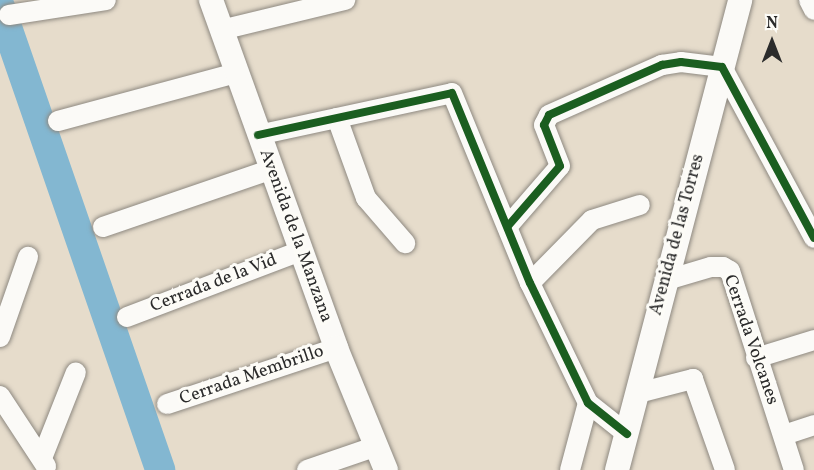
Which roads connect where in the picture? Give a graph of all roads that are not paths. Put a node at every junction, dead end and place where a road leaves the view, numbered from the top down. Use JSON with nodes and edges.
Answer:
{"nodes":[{"id":1,"x":106,"y":0,"type":"edge"},
{"id":2,"x":211,"y":0,"type":"edge"},
{"id":3,"x":345,"y":0,"type":"edge"},
{"id":4,"x":740,"y":0,"type":"edge"},
{"id":5,"x":809,"y":0,"type":"edge"},
{"id":6,"x":814,"y":10,"type":"edge"},
{"id":7,"x":9,"y":15,"type":"dead end"},
{"id":8,"x":221,"y":30,"type":"junction"},
{"id":9,"x":722,"y":67,"type":"junction"},
{"id":10,"x":236,"y":73,"type":"junction"},
{"id":11,"x":337,"y":118,"type":"junction"},
{"id":12,"x":58,"y":122,"type":"dead end"},
{"id":13,"x":258,"y":135,"type":"junction"},
{"id":14,"x":272,"y":169,"type":"junction"},
{"id":15,"x":640,"y":205,"type":"dead end"},
{"id":16,"x":507,"y":226,"type":"junction"},
{"id":17,"x":102,"y":227,"type":"dead end"},
{"id":18,"x":814,"y":238,"type":"edge"},
{"id":19,"x":405,"y":243,"type":"dead end"},
{"id":20,"x":301,"y":251,"type":"junction"},
{"id":21,"x":28,"y":257,"type":"dead end"},
{"id":22,"x":667,"y":280,"type":"junction"},
{"id":23,"x":530,"y":283,"type":"junction"},
{"id":24,"x":127,"y":317,"type":"dead end"},
{"id":25,"x":0,"y":337,"type":"edge"},
{"id":26,"x":814,"y":340,"type":"edge"},
{"id":27,"x":336,"y":348,"type":"junction"},
{"id":28,"x":756,"y":358,"type":"junction"},
{"id":29,"x":76,"y":372,"type":"dead end"},
{"id":30,"x":638,"y":393,"type":"junction"},
{"id":31,"x":0,"y":396,"type":"edge"},
{"id":32,"x":588,"y":403,"type":"junction"},
{"id":33,"x":167,"y":404,"type":"dead end"},
{"id":34,"x":814,"y":425,"type":"edge"},
{"id":35,"x":627,"y":434,"type":"junction"},
{"id":36,"x":784,"y":435,"type":"junction"},
{"id":37,"x":377,"y":446,"type":"junction"},
{"id":38,"x":45,"y":464,"type":"edge"},
{"id":39,"x":307,"y":470,"type":"edge"},
{"id":40,"x":386,"y":470,"type":"edge"},
{"id":41,"x":570,"y":470,"type":"edge"},
{"id":42,"x":618,"y":470,"type":"edge"},
{"id":43,"x":725,"y":470,"type":"edge"},
{"id":44,"x":794,"y":470,"type":"edge"}],
"edges":[{"from":1,"to":7,"type":"street"},
{"from":2,"to":8,"type":"street","name":"Avenida de la Manzana"},
{"from":3,"to":8,"type":"street"},
{"from":4,"to":9,"type":"street","name":"Avenida de las Torres"},
{"from":5,"to":6,"type":"street"},
{"from":8,"to":10,"type":"street","name":"Avenida de la Manzana"},
{"from":9,"to":16,"type":"street"},
{"from":9,"to":18,"type":"street"},
{"from":9,"to":22,"type":"street","name":"Avenida de las Torres"},
{"from":10,"to":12,"type":"street"},
{"from":10,"to":13,"type":"street","name":"Avenida de la Manzana"},
{"from":11,"to":13,"type":"street"},
{"from":11,"to":16,"type":"street"},
{"from":11,"to":19,"type":"street"},
{"from":13,"to":14,"type":"street","name":"Avenida de la Manzana"},
{"from":14,"to":17,"type":"street"},
{"from":14,"to":20,"type":"street","name":"Avenida de la Manzana"},
{"from":15,"to":23,"type":"street"},
{"from":16,"to":23,"type":"street"},
{"from":20,"to":24,"type":"street","name":"Cerrada de la Vid"},
{"from":20,"to":27,"type":"street","name":"Avenida de la Manzana"},
{"from":21,"to":25,"type":"street"},
{"from":22,"to":28,"type":"street","name":"Cerrada Volcanes"},
{"from":22,"to":30,"type":"street","name":"Avenida de las Torres"},
{"from":23,"to":32,"type":"street"},
{"from":26,"to":28,"type":"street"},
{"from":27,"to":33,"type":"street","name":"Cerrada Membrillo"},
{"from":27,"to":37,"type":"street","name":"Avenida de la Manzana"},
{"from":28,"to":36,"type":"street","name":"Cerrada Volcanes"},
{"from":29,"to":38,"type":"street"},
{"from":30,"to":35,"type":"street","name":"Avenida de las Torres"},
{"from":30,"to":43,"type":"street"},
{"from":31,"to":38,"type":"street"},
{"from":32,"to":35,"type":"street"},
{"from":32,"to":41,"type":"street"},
{"from":34,"to":36,"type":"street"},
{"from":35,"to":42,"type":"street","name":"Avenida de las Torres"},
{"from":36,"to":44,"type":"street","name":"Cerrada Volcanes"},
{"from":37,"to":39,"type":"street"},
{"from":37,"to":40,"type":"street","name":"Avenida de la Manzana"}]}
